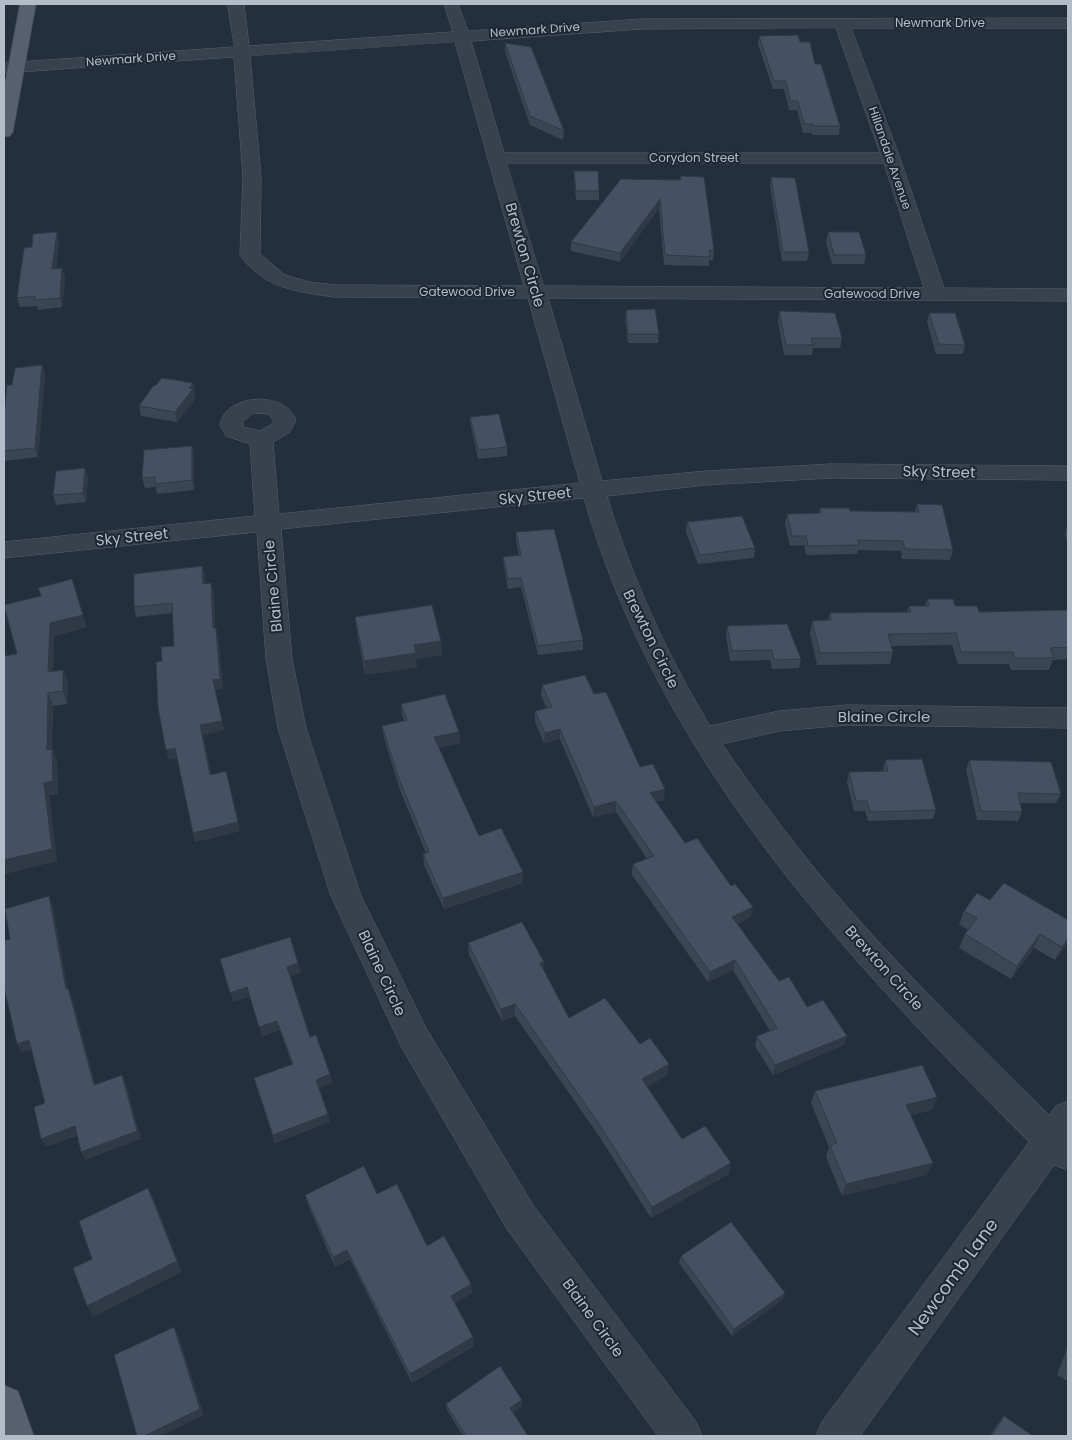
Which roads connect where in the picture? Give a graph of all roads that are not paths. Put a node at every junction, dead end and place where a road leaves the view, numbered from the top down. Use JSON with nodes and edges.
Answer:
{"nodes":[{"id":1,"x":28,"y":4,"type":"edge"},
{"id":2,"x":236,"y":4,"type":"edge"},
{"id":3,"x":451,"y":4,"type":"edge"},
{"id":4,"x":842,"y":22,"type":"junction"},
{"id":5,"x":1064,"y":27,"type":"edge"},
{"id":6,"x":462,"y":36,"type":"junction"},
{"id":7,"x":242,"y":51,"type":"junction"},
{"id":8,"x":10,"y":67,"type":"edge"},
{"id":9,"x":4,"y":132,"type":"edge"},
{"id":10,"x":497,"y":158,"type":"junction"},
{"id":11,"x":891,"y":158,"type":"junction"},
{"id":12,"x":536,"y":292,"type":"junction"},
{"id":13,"x":936,"y":294,"type":"junction"},
{"id":14,"x":1068,"y":294,"type":"edge"},
{"id":15,"x":261,"y":438,"type":"dead end"},
{"id":16,"x":1068,"y":473,"type":"edge"},
{"id":17,"x":594,"y":490,"type":"junction"},
{"id":18,"x":268,"y":523,"type":"junction"},
{"id":19,"x":4,"y":550,"type":"edge"},
{"id":20,"x":1068,"y":718,"type":"edge"},
{"id":21,"x":702,"y":738,"type":"junction"},
{"id":22,"x":1063,"y":1137,"type":"edge"},
{"id":23,"x":4,"y":1405,"type":"edge"},
{"id":24,"x":14,"y":1436,"type":"edge"},
{"id":25,"x":682,"y":1436,"type":"edge"},
{"id":26,"x":836,"y":1436,"type":"edge"}],
"edges":[{"from":1,"to":8,"type":"main road"},
{"from":2,"to":7,"type":"street","name":"Gatewood Drive"},
{"from":3,"to":6,"type":"street","name":"Brewton Circle"},
{"from":4,"to":5,"type":"street","name":"Newmark Drive"},
{"from":4,"to":6,"type":"street","name":"Newmark Drive"},
{"from":4,"to":11,"type":"street","name":"Hillandale Avenue"},
{"from":6,"to":7,"type":"street","name":"Newmark Drive"},
{"from":6,"to":10,"type":"street","name":"Brewton Circle"},
{"from":7,"to":8,"type":"street","name":"Newmark Drive"},
{"from":7,"to":12,"type":"street","name":"Gatewood Drive"},
{"from":8,"to":9,"type":"main road"},
{"from":10,"to":11,"type":"street","name":"Corydon Street"},
{"from":10,"to":12,"type":"street","name":"Brewton Circle"},
{"from":11,"to":13,"type":"street","name":"Hillandale Avenue"},
{"from":12,"to":13,"type":"street","name":"Gatewood Drive"},
{"from":12,"to":17,"type":"street","name":"Brewton Circle"},
{"from":13,"to":14,"type":"street","name":"Gatewood Drive"},
{"from":15,"to":18,"type":"street","name":"Blaine Circle"},
{"from":16,"to":17,"type":"street","name":"Sky Street"},
{"from":17,"to":18,"type":"street","name":"Sky Street"},
{"from":17,"to":21,"type":"street","name":"Brewton Circle"},
{"from":18,"to":19,"type":"street","name":"Sky Street"},
{"from":18,"to":25,"type":"street","name":"Blaine Circle"},
{"from":20,"to":21,"type":"street","name":"Blaine Circle"},
{"from":21,"to":22,"type":"street","name":"Brewton Circle"},
{"from":22,"to":26,"type":"street","name":"Newcomb Lane"},
{"from":23,"to":24,"type":"main road"}]}
